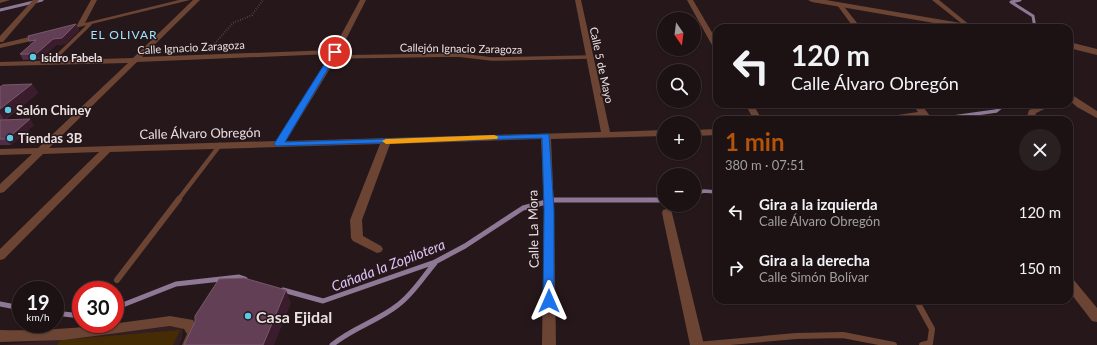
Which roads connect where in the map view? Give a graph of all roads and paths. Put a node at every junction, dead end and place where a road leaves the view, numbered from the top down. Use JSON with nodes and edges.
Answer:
{"nodes":[{"id":1,"x":7,"y":0,"type":"edge"},
{"id":2,"x":94,"y":0,"type":"edge"},
{"id":3,"x":187,"y":0,"type":"edge"},
{"id":4,"x":197,"y":0,"type":"edge"},
{"id":5,"x":263,"y":0,"type":"edge"},
{"id":6,"x":364,"y":0,"type":"edge"},
{"id":7,"x":578,"y":0,"type":"edge"},
{"id":8,"x":690,"y":0,"type":"edge"},
{"id":9,"x":812,"y":0,"type":"edge"},
{"id":10,"x":935,"y":0,"type":"edge"},
{"id":11,"x":0,"y":1,"type":"edge"},
{"id":12,"x":35,"y":2,"type":"edge"},
{"id":13,"x":840,"y":5,"type":"junction"},
{"id":14,"x":90,"y":24,"type":"junction"},
{"id":15,"x":855,"y":24,"type":"edge"},
{"id":16,"x":956,"y":24,"type":"edge"},
{"id":17,"x":965,"y":24,"type":"edge"},
{"id":18,"x":80,"y":26,"type":"junction"},
{"id":19,"x":0,"y":40,"type":"edge"},
{"id":20,"x":713,"y":40,"type":"edge"},
{"id":21,"x":0,"y":46,"type":"edge"},
{"id":22,"x":1073,"y":46,"type":"edge"},
{"id":23,"x":1097,"y":52,"type":"edge"},
{"id":24,"x":334,"y":55,"type":"junction"},
{"id":25,"x":205,"y":56,"type":"junction"},
{"id":26,"x":589,"y":57,"type":"junction"},
{"id":27,"x":136,"y":60,"type":"junction"},
{"id":28,"x":50,"y":62,"type":"junction"},
{"id":29,"x":0,"y":64,"type":"edge"},
{"id":30,"x":1073,"y":99,"type":"edge"},
{"id":31,"x":919,"y":108,"type":"edge"},
{"id":32,"x":1042,"y":108,"type":"edge"},
{"id":33,"x":1097,"y":115,"type":"edge"},
{"id":34,"x":926,"y":116,"type":"edge"},
{"id":35,"x":1031,"y":116,"type":"edge"},
{"id":36,"x":713,"y":132,"type":"edge"},
{"id":37,"x":657,"y":133,"type":"edge"},
{"id":38,"x":701,"y":133,"type":"edge"},
{"id":39,"x":606,"y":135,"type":"junction"},
{"id":40,"x":546,"y":136,"type":"junction"},
{"id":41,"x":386,"y":141,"type":"junction"},
{"id":42,"x":279,"y":144,"type":"junction"},
{"id":43,"x":220,"y":145,"type":"junction"},
{"id":44,"x":107,"y":149,"type":"junction"},
{"id":45,"x":41,"y":151,"type":"junction"},
{"id":46,"x":0,"y":152,"type":"edge"},
{"id":47,"x":0,"y":190,"type":"edge"},
{"id":48,"x":667,"y":212,"type":"dead end"},
{"id":49,"x":377,"y":249,"type":"dead end"},
{"id":50,"x":0,"y":256,"type":"edge"},
{"id":51,"x":117,"y":280,"type":"dead end"},
{"id":52,"x":1073,"y":287,"type":"edge"},
{"id":53,"x":918,"y":304,"type":"edge"},
{"id":54,"x":1097,"y":317,"type":"edge"},
{"id":55,"x":0,"y":336,"type":"edge"},
{"id":56,"x":189,"y":345,"type":"edge"},
{"id":57,"x":549,"y":345,"type":"edge"},
{"id":58,"x":696,"y":345,"type":"edge"},
{"id":59,"x":894,"y":345,"type":"edge"},
{"id":60,"x":922,"y":345,"type":"edge"}],
"edges":[{"from":1,"to":11,"type":"street"},
{"from":2,"to":18,"type":"street"},
{"from":3,"to":14,"type":"street"},
{"from":4,"to":27,"type":"street"},
{"from":5,"to":25,"type":"path"},
{"from":6,"to":24,"type":"street"},
{"from":7,"to":26,"type":"street","name":"Calle 5 de Mayo"},
{"from":8,"to":20,"type":"street"},
{"from":9,"to":13,"type":"street"},
{"from":10,"to":17,"type":"street"},
{"from":12,"to":19,"type":"street"},
{"from":13,"to":15,"type":"street"},
{"from":13,"to":16,"type":"street"},
{"from":14,"to":18,"type":"street"},
{"from":14,"to":28,"type":"lane"},
{"from":18,"to":21,"type":"street"},
{"from":22,"to":23,"type":"street"},
{"from":24,"to":25,"type":"street","name":"Calle Ignacio Zaragoza"},
{"from":24,"to":26,"type":"lane","name":"Callejón Ignacio Zaragoza"},
{"from":24,"to":42,"type":"street"},
{"from":25,"to":27,"type":"street","name":"Calle Ignacio Zaragoza"},
{"from":26,"to":39,"type":"street","name":"Calle 5 de Mayo"},
{"from":27,"to":28,"type":"street","name":"Calle Ignacio Zaragoza"},
{"from":27,"to":45,"type":"street"},
{"from":28,"to":29,"type":"street","name":"Calle Ignacio Zaragoza"},
{"from":30,"to":33,"type":"street"},
{"from":31,"to":34,"type":"street"},
{"from":32,"to":35,"type":"street"},
{"from":36,"to":38,"type":"street"},
{"from":37,"to":39,"type":"street","name":"Calle Álvaro Obregón"},
{"from":39,"to":40,"type":"street","name":"Calle Álvaro Obregón"},
{"from":40,"to":41,"type":"street","name":"Calle Álvaro Obregón"},
{"from":40,"to":57,"type":"street","name":"Calle La Mora"},
{"from":41,"to":42,"type":"street","name":"Calle Álvaro Obregón"},
{"from":41,"to":49,"type":"street"},
{"from":42,"to":43,"type":"street","name":"Calle Álvaro Obregón"},
{"from":43,"to":44,"type":"street","name":"Calle Álvaro Obregón"},
{"from":43,"to":51,"type":"lane"},
{"from":44,"to":45,"type":"street","name":"Calle Álvaro Obregón"},
{"from":44,"to":50,"type":"street"},
{"from":45,"to":46,"type":"street","name":"Calle Álvaro Obregón"},
{"from":45,"to":47,"type":"street"},
{"from":48,"to":58,"type":"street"},
{"from":52,"to":54,"type":"street"},
{"from":53,"to":60,"type":"lane"},
{"from":55,"to":56,"type":"street"},
{"from":58,"to":59,"type":"lane"}]}
